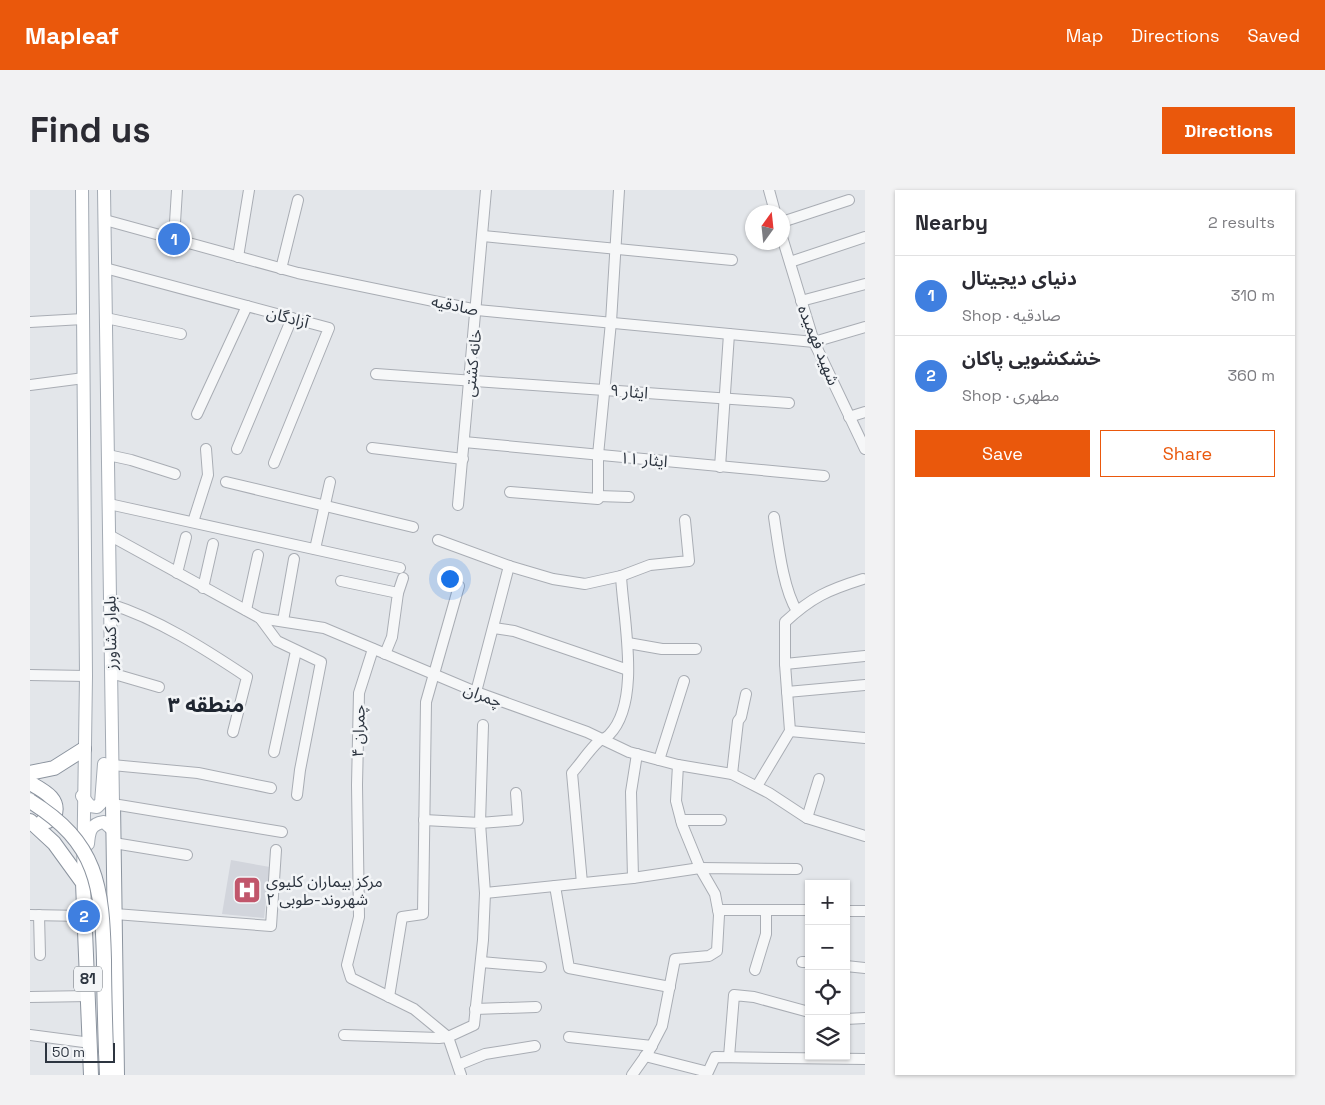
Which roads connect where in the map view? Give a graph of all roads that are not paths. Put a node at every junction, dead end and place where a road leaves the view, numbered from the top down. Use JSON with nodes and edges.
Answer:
{"nodes":[{"id":1,"x":82,"y":190,"type":"edge"},
{"id":2,"x":104,"y":190,"type":"edge"},
{"id":3,"x":177,"y":190,"type":"edge"},
{"id":4,"x":249,"y":190,"type":"edge"},
{"id":5,"x":486,"y":190,"type":"edge"},
{"id":6,"x":619,"y":190,"type":"edge"},
{"id":7,"x":769,"y":190,"type":"edge"},
{"id":8,"x":298,"y":200,"type":"dead end"},
{"id":9,"x":849,"y":200,"type":"dead end"},
{"id":10,"x":773,"y":205,"type":"edge"},
{"id":11,"x":790,"y":219,"type":"edge"},
{"id":12,"x":105,"y":220,"type":"junction"},
{"id":13,"x":483,"y":236,"type":"junction"},
{"id":14,"x":865,"y":237,"type":"edge"},
{"id":15,"x":174,"y":239,"type":"junction"},
{"id":16,"x":615,"y":247,"type":"junction"},
{"id":17,"x":786,"y":250,"type":"edge"},
{"id":18,"x":238,"y":257,"type":"junction"},
{"id":19,"x":732,"y":260,"type":"dead end"},
{"id":20,"x":790,"y":262,"type":"junction"},
{"id":21,"x":105,"y":268,"type":"junction"},
{"id":22,"x":281,"y":268,"type":"junction"},
{"id":23,"x":865,"y":284,"type":"edge"},
{"id":24,"x":801,"y":301,"type":"junction"},
{"id":25,"x":247,"y":306,"type":"junction"},
{"id":26,"x":477,"y":310,"type":"junction"},
{"id":27,"x":106,"y":318,"type":"junction"},
{"id":28,"x":292,"y":318,"type":"junction"},
{"id":29,"x":83,"y":319,"type":"junction"},
{"id":30,"x":30,"y":322,"type":"edge"},
{"id":31,"x":611,"y":322,"type":"junction"},
{"id":32,"x":865,"y":327,"type":"edge"},
{"id":33,"x":181,"y":334,"type":"dead end"},
{"id":34,"x":729,"y":334,"type":"junction"},
{"id":35,"x":814,"y":342,"type":"junction"},
{"id":36,"x":376,"y":374,"type":"dead end"},
{"id":37,"x":84,"y":378,"type":"junction"},
{"id":38,"x":470,"y":379,"type":"junction"},
{"id":39,"x":30,"y":385,"type":"edge"},
{"id":40,"x":604,"y":389,"type":"junction"},
{"id":41,"x":725,"y":398,"type":"junction"},
{"id":42,"x":788,"y":403,"type":"dead end"},
{"id":43,"x":865,"y":412,"type":"edge"},
{"id":44,"x":197,"y":414,"type":"dead end"},
{"id":45,"x":850,"y":417,"type":"junction"},
{"id":46,"x":464,"y":442,"type":"junction"},
{"id":47,"x":236,"y":448,"type":"dead end"},
{"id":48,"x":372,"y":448,"type":"dead end"},
{"id":49,"x":206,"y":449,"type":"dead end"},
{"id":50,"x":865,"y":449,"type":"edge"},
{"id":51,"x":108,"y":455,"type":"junction"},
{"id":52,"x":598,"y":455,"type":"junction"},
{"id":53,"x":462,"y":459,"type":"junction"},
{"id":54,"x":274,"y":463,"type":"dead end"},
{"id":55,"x":720,"y":467,"type":"junction"},
{"id":56,"x":175,"y":474,"type":"dead end"},
{"id":57,"x":824,"y":476,"type":"dead end"},
{"id":58,"x":226,"y":482,"type":"dead end"},
{"id":59,"x":330,"y":482,"type":"dead end"},
{"id":60,"x":510,"y":492,"type":"dead end"},
{"id":61,"x":598,"y":496,"type":"junction"},
{"id":62,"x":629,"y":497,"type":"dead end"},
{"id":63,"x":108,"y":504,"type":"junction"},
{"id":64,"x":325,"y":505,"type":"junction"},
{"id":65,"x":458,"y":505,"type":"dead end"},
{"id":66,"x":774,"y":517,"type":"dead end"},
{"id":67,"x":685,"y":520,"type":"dead end"},
{"id":68,"x":193,"y":522,"type":"junction"},
{"id":69,"x":413,"y":527,"type":"dead end"},
{"id":70,"x":109,"y":535,"type":"junction"},
{"id":71,"x":186,"y":537,"type":"dead end"},
{"id":72,"x":438,"y":540,"type":"dead end"},
{"id":73,"x":213,"y":544,"type":"dead end"},
{"id":74,"x":315,"y":550,"type":"junction"},
{"id":75,"x":258,"y":555,"type":"dead end"},
{"id":76,"x":294,"y":559,"type":"dead end"},
{"id":77,"x":509,"y":566,"type":"junction"},
{"id":78,"x":400,"y":568,"type":"dead end"},
{"id":79,"x":177,"y":573,"type":"junction"},
{"id":80,"x":622,"y":576,"type":"junction"},
{"id":81,"x":403,"y":578,"type":"dead end"},
{"id":82,"x":863,"y":579,"type":"dead end"},
{"id":83,"x":341,"y":581,"type":"dead end"},
{"id":84,"x":459,"y":586,"type":"dead end"},
{"id":85,"x":203,"y":588,"type":"junction"},
{"id":86,"x":398,"y":593,"type":"junction"},
{"id":87,"x":110,"y":604,"type":"junction"},
{"id":88,"x":246,"y":610,"type":"junction"},
{"id":89,"x":797,"y":611,"type":"junction"},
{"id":90,"x":260,"y":618,"type":"junction"},
{"id":91,"x":283,"y":621,"type":"junction"},
{"id":92,"x":494,"y":628,"type":"junction"},
{"id":93,"x":628,"y":642,"type":"junction"},
{"id":94,"x":373,"y":649,"type":"junction"},
{"id":95,"x":696,"y":649,"type":"dead end"},
{"id":96,"x":296,"y":651,"type":"junction"},
{"id":97,"x":385,"y":654,"type":"junction"},
{"id":98,"x":865,"y":656,"type":"edge"},
{"id":99,"x":785,"y":664,"type":"junction"},
{"id":100,"x":628,"y":670,"type":"junction"},
{"id":101,"x":111,"y":673,"type":"junction"},
{"id":102,"x":30,"y":674,"type":"edge"},
{"id":103,"x":432,"y":674,"type":"junction"},
{"id":104,"x":86,"y":676,"type":"junction"},
{"id":105,"x":684,"y":682,"type":"dead end"},
{"id":106,"x":865,"y":685,"type":"edge"},
{"id":107,"x":159,"y":687,"type":"dead end"},
{"id":108,"x":476,"y":692,"type":"junction"},
{"id":109,"x":787,"y":692,"type":"junction"},
{"id":110,"x":746,"y":694,"type":"dead end"},
{"id":111,"x":111,"y":708,"type":"junction"},
{"id":112,"x":483,"y":725,"type":"dead end"},
{"id":113,"x":790,"y":731,"type":"junction"},
{"id":114,"x":233,"y":732,"type":"dead end"},
{"id":115,"x":865,"y":738,"type":"edge"},
{"id":116,"x":600,"y":740,"type":"junction"},
{"id":117,"x":84,"y":749,"type":"junction"},
{"id":118,"x":274,"y":752,"type":"dead end"},
{"id":119,"x":637,"y":754,"type":"junction"},
{"id":120,"x":659,"y":760,"type":"junction"},
{"id":121,"x":112,"y":765,"type":"junction"},
{"id":122,"x":678,"y":765,"type":"junction"},
{"id":123,"x":30,"y":773,"type":"edge"},
{"id":124,"x":732,"y":774,"type":"junction"},
{"id":125,"x":819,"y":779,"type":"dead end"},
{"id":126,"x":30,"y":783,"type":"edge"},
{"id":127,"x":757,"y":786,"type":"junction"},
{"id":128,"x":272,"y":788,"type":"dead end"},
{"id":129,"x":516,"y":793,"type":"dead end"},
{"id":130,"x":298,"y":795,"type":"dead end"},
{"id":131,"x":82,"y":796,"type":"junction"},
{"id":132,"x":30,"y":800,"type":"edge"},
{"id":133,"x":113,"y":804,"type":"junction"},
{"id":134,"x":807,"y":818,"type":"junction"},
{"id":135,"x":30,"y":820,"type":"edge"},
{"id":136,"x":424,"y":820,"type":"junction"},
{"id":137,"x":681,"y":820,"type":"junction"},
{"id":138,"x":721,"y":820,"type":"dead end"},
{"id":139,"x":480,"y":824,"type":"junction"},
{"id":140,"x":282,"y":832,"type":"dead end"},
{"id":141,"x":865,"y":836,"type":"edge"},
{"id":142,"x":114,"y":837,"type":"junction"},
{"id":143,"x":276,"y":850,"type":"dead end"},
{"id":144,"x":187,"y":855,"type":"dead end"},
{"id":145,"x":700,"y":868,"type":"junction"},
{"id":146,"x":797,"y":869,"type":"dead end"},
{"id":147,"x":633,"y":878,"type":"junction"},
{"id":148,"x":82,"y":883,"type":"junction"},
{"id":149,"x":582,"y":883,"type":"junction"},
{"id":150,"x":555,"y":886,"type":"junction"},
{"id":151,"x":485,"y":893,"type":"junction"},
{"id":152,"x":718,"y":910,"type":"junction"},
{"id":153,"x":766,"y":910,"type":"junction"},
{"id":154,"x":805,"y":910,"type":"edge"},
{"id":155,"x":850,"y":910,"type":"edge"},
{"id":156,"x":865,"y":911,"type":"edge"},
{"id":157,"x":115,"y":914,"type":"junction"},
{"id":158,"x":34,"y":915,"type":"edge"},
{"id":159,"x":85,"y":916,"type":"junction"},
{"id":160,"x":40,"y":955,"type":"dead end"},
{"id":161,"x":481,"y":962,"type":"junction"},
{"id":162,"x":850,"y":966,"type":"edge"},
{"id":163,"x":540,"y":967,"type":"dead end"},
{"id":164,"x":865,"y":968,"type":"edge"},
{"id":165,"x":755,"y":970,"type":"dead end"},
{"id":166,"x":670,"y":987,"type":"junction"},
{"id":167,"x":30,"y":996,"type":"edge"},
{"id":168,"x":89,"y":996,"type":"junction"},
{"id":169,"x":389,"y":997,"type":"junction"},
{"id":170,"x":536,"y":1007,"type":"dead end"},
{"id":171,"x":476,"y":1009,"type":"junction"},
{"id":172,"x":805,"y":1011,"type":"edge"},
{"id":173,"x":865,"y":1018,"type":"edge"},
{"id":174,"x":850,"y":1019,"type":"edge"},
{"id":175,"x":30,"y":1035,"type":"edge"},
{"id":176,"x":344,"y":1035,"type":"dead end"},
{"id":177,"x":448,"y":1037,"type":"junction"},
{"id":178,"x":569,"y":1037,"type":"dead end"},
{"id":179,"x":91,"y":1043,"type":"junction"},
{"id":180,"x":535,"y":1046,"type":"dead end"},
{"id":181,"x":652,"y":1046,"type":"junction"},
{"id":182,"x":645,"y":1056,"type":"junction"},
{"id":183,"x":729,"y":1057,"type":"junction"},
{"id":184,"x":865,"y":1059,"type":"edge"},
{"id":185,"x":460,"y":1070,"type":"edge"},
{"id":186,"x":92,"y":1075,"type":"edge"},
{"id":187,"x":107,"y":1075,"type":"edge"},
{"id":188,"x":118,"y":1075,"type":"edge"},
{"id":189,"x":632,"y":1075,"type":"edge"}],
"edges":[{"from":1,"to":29,"type":"main road","name":"بلوار کشاورز"},
{"from":2,"to":12,"type":"main road","name":"بلوار کشاورز"},
{"from":3,"to":15,"type":"street"},
{"from":4,"to":18,"type":"street"},
{"from":5,"to":13,"type":"street","name":"خانه کشتی"},
{"from":6,"to":16,"type":"street"},
{"from":7,"to":10,"type":"street"},
{"from":8,"to":22,"type":"street"},
{"from":9,"to":11,"type":"street"},
{"from":12,"to":15,"type":"street","name":"صادقیه"},
{"from":12,"to":21,"type":"main road","name":"بلوار کشاورز"},
{"from":13,"to":16,"type":"street"},
{"from":13,"to":26,"type":"street","name":"خانه کشتی"},
{"from":14,"to":20,"type":"street"},
{"from":15,"to":18,"type":"street","name":"صادقیه"},
{"from":16,"to":19,"type":"street"},
{"from":16,"to":31,"type":"street"},
{"from":17,"to":20,"type":"street","name":"شهید فهمیده"},
{"from":18,"to":22,"type":"street","name":"صادقیه"},
{"from":20,"to":24,"type":"street","name":"شهید فهمیده"},
{"from":21,"to":25,"type":"street","name":"آزادگان"},
{"from":21,"to":27,"type":"main road","name":"بلوار کشاورز"},
{"from":22,"to":26,"type":"street","name":"صادقیه"},
{"from":23,"to":24,"type":"street"},
{"from":24,"to":35,"type":"street","name":"شهید فهمیده"},
{"from":25,"to":28,"type":"street","name":"آزادگان"},
{"from":25,"to":44,"type":"street"},
{"from":26,"to":31,"type":"street","name":"صادقیه"},
{"from":26,"to":38,"type":"street","name":"خانه کشتی"},
{"from":27,"to":33,"type":"street"},
{"from":27,"to":51,"type":"main road","name":"بلوار کشاورز"},
{"from":28,"to":47,"type":"street"},
{"from":28,"to":54,"type":"street","name":"آزادگان"},
{"from":29,"to":30,"type":"street"},
{"from":29,"to":37,"type":"main road","name":"بلوار کشاورز"},
{"from":31,"to":34,"type":"street","name":"صادقیه"},
{"from":31,"to":40,"type":"street"},
{"from":32,"to":35,"type":"street"},
{"from":34,"to":35,"type":"street","name":"صادقیه"},
{"from":34,"to":41,"type":"street"},
{"from":35,"to":45,"type":"street","name":"شهید فهمیده"},
{"from":36,"to":38,"type":"street","name":"ایثار ۹"},
{"from":37,"to":39,"type":"street"},
{"from":37,"to":104,"type":"main road","name":"بلوار کشاورز"},
{"from":38,"to":40,"type":"street","name":"ایثار ۹"},
{"from":38,"to":46,"type":"street","name":"خانه کشتی"},
{"from":40,"to":41,"type":"street","name":"ایثار ۹"},
{"from":40,"to":52,"type":"street"},
{"from":41,"to":42,"type":"street","name":"ایثار ۹"},
{"from":41,"to":55,"type":"street"},
{"from":43,"to":45,"type":"street"},
{"from":45,"to":50,"type":"street","name":"شهید فهمیده"},
{"from":46,"to":52,"type":"street","name":"ایثار ۱۱"},
{"from":46,"to":53,"type":"street","name":"خانه کشتی"},
{"from":48,"to":53,"type":"street"},
{"from":49,"to":68,"type":"street"},
{"from":51,"to":56,"type":"street"},
{"from":51,"to":63,"type":"main road","name":"بلوار کشاورز"},
{"from":52,"to":55,"type":"street","name":"ایثار ۱۱"},
{"from":52,"to":61,"type":"street"},
{"from":53,"to":65,"type":"street","name":"خانه کشتی"},
{"from":55,"to":57,"type":"street","name":"ایثار ۱۱"},
{"from":58,"to":64,"type":"street"},
{"from":59,"to":64,"type":"street"},
{"from":60,"to":61,"type":"street"},
{"from":61,"to":62,"type":"street"},
{"from":63,"to":68,"type":"street"},
{"from":63,"to":70,"type":"main road","name":"بلوار کشاورز"},
{"from":64,"to":69,"type":"street"},
{"from":64,"to":74,"type":"street"},
{"from":66,"to":89,"type":"street"},
{"from":67,"to":80,"type":"street"},
{"from":68,"to":74,"type":"street"},
{"from":70,"to":79,"type":"street","name":"چمران"},
{"from":70,"to":87,"type":"main road","name":"بلوار کشاورز"},
{"from":71,"to":79,"type":"street"},
{"from":72,"to":77,"type":"street"},
{"from":73,"to":85,"type":"street"},
{"from":74,"to":78,"type":"street"},
{"from":75,"to":88,"type":"street"},
{"from":76,"to":91,"type":"street"},
{"from":77,"to":80,"type":"street"},
{"from":77,"to":92,"type":"street"},
{"from":79,"to":85,"type":"street","name":"چمران"},
{"from":80,"to":93,"type":"street"},
{"from":81,"to":86,"type":"street"},
{"from":82,"to":89,"type":"street"},
{"from":83,"to":86,"type":"street"},
{"from":84,"to":103,"type":"street"},
{"from":85,"to":88,"type":"street","name":"چمران"},
{"from":86,"to":97,"type":"street"},
{"from":87,"to":101,"type":"main road","name":"بلوار کشاورز"},
{"from":87,"to":114,"type":"street"},
{"from":88,"to":90,"type":"street","name":"چمران"},
{"from":89,"to":99,"type":"street"},
{"from":90,"to":91,"type":"street","name":"چمران"},
{"from":90,"to":96,"type":"street"},
{"from":91,"to":94,"type":"street","name":"چمران"},
{"from":92,"to":100,"type":"street"},
{"from":92,"to":108,"type":"street"},
{"from":93,"to":95,"type":"street"},
{"from":93,"to":100,"type":"street"},
{"from":94,"to":97,"type":"street","name":"چمران"},
{"from":94,"to":169,"type":"street","name":"چمران ۴"},
{"from":96,"to":118,"type":"street"},
{"from":96,"to":130,"type":"street"},
{"from":97,"to":103,"type":"street","name":"چمران"},
{"from":98,"to":99,"type":"street"},
{"from":99,"to":109,"type":"street"},
{"from":100,"to":116,"type":"street"},
{"from":101,"to":107,"type":"street"},
{"from":101,"to":111,"type":"main road","name":"بلوار کشاورز"},
{"from":102,"to":104,"type":"street"},
{"from":103,"to":108,"type":"street","name":"چمران"},
{"from":103,"to":136,"type":"street"},
{"from":104,"to":117,"type":"main road","name":"بلوار کشاورز"},
{"from":105,"to":120,"type":"street"},
{"from":106,"to":109,"type":"street"},
{"from":108,"to":116,"type":"street","name":"چمران"},
{"from":109,"to":113,"type":"street"},
{"from":110,"to":124,"type":"street"},
{"from":111,"to":121,"type":"main road","name":"بلوار کشاورز"},
{"from":111,"to":131,"type":"main road"},
{"from":112,"to":139,"type":"street"},
{"from":113,"to":115,"type":"street"},
{"from":113,"to":127,"type":"street"},
{"from":116,"to":119,"type":"street","name":"چمران"},
{"from":116,"to":149,"type":"street"},
{"from":117,"to":123,"type":"highway"},
{"from":117,"to":131,"type":"main road","name":"بلوار کشاورز"},
{"from":119,"to":120,"type":"street","name":"چمران"},
{"from":119,"to":147,"type":"street"},
{"from":120,"to":122,"type":"street","name":"چمران"},
{"from":121,"to":128,"type":"street"},
{"from":121,"to":133,"type":"main road","name":"بلوار کشاورز"},
{"from":122,"to":124,"type":"street","name":"چمران"},
{"from":122,"to":137,"type":"street"},
{"from":124,"to":127,"type":"street","name":"چمران"},
{"from":125,"to":134,"type":"street"},
{"from":126,"to":135,"type":"highway"},
{"from":127,"to":134,"type":"street","name":"چمران"},
{"from":129,"to":139,"type":"street"},
{"from":131,"to":148,"type":"main road","name":"بلوار کشاورز"},
{"from":132,"to":187,"type":"highway","number":"81","bridge":true},
{"from":133,"to":140,"type":"street"},
{"from":133,"to":142,"type":"highway","name":"بلوار کشاورز"},
{"from":134,"to":141,"type":"street","name":"چمران"},
{"from":135,"to":148,"type":"highway","number":"81"},
{"from":136,"to":139,"type":"street"},
{"from":136,"to":169,"type":"street"},
{"from":137,"to":138,"type":"street"},
{"from":137,"to":145,"type":"street"},
{"from":139,"to":151,"type":"street"},
{"from":142,"to":144,"type":"street"},
{"from":142,"to":148,"type":"main road"},
{"from":142,"to":157,"type":"highway","name":"بلوار کشاورز"},
{"from":143,"to":157,"type":"street"},
{"from":145,"to":146,"type":"street"},
{"from":145,"to":147,"type":"street"},
{"from":145,"to":152,"type":"street"},
{"from":147,"to":149,"type":"street"},
{"from":148,"to":159,"type":"highway","number":"81"},
{"from":149,"to":150,"type":"street"},
{"from":150,"to":151,"type":"street"},
{"from":150,"to":166,"type":"street"},
{"from":151,"to":161,"type":"street"},
{"from":152,"to":153,"type":"street"},
{"from":152,"to":166,"type":"street"},
{"from":153,"to":154,"type":"street"},
{"from":153,"to":165,"type":"street"},
{"from":155,"to":156,"type":"street"},
{"from":157,"to":188,"type":"highway","name":"بلوار کشاورز"},
{"from":158,"to":159,"type":"street"},
{"from":158,"to":160,"type":"street"},
{"from":159,"to":168,"type":"highway","number":"81"},
{"from":161,"to":163,"type":"street"},
{"from":161,"to":171,"type":"street"},
{"from":162,"to":164,"type":"street"},
{"from":166,"to":181,"type":"street"},
{"from":167,"to":168,"type":"street"},
{"from":168,"to":179,"type":"highway","number":"81"},
{"from":169,"to":177,"type":"street","name":"چمران ۴"},
{"from":170,"to":171,"type":"street"},
{"from":171,"to":177,"type":"street"},
{"from":172,"to":183,"type":"street"},
{"from":173,"to":174,"type":"street"},
{"from":175,"to":179,"type":"street"},
{"from":176,"to":177,"type":"street"},
{"from":177,"to":185,"type":"street"},
{"from":178,"to":181,"type":"street"},
{"from":179,"to":186,"type":"highway","number":"81"},
{"from":180,"to":185,"type":"street"},
{"from":181,"to":182,"type":"street"},
{"from":182,"to":183,"type":"street"},
{"from":182,"to":189,"type":"street"},
{"from":183,"to":184,"type":"street"}]}
